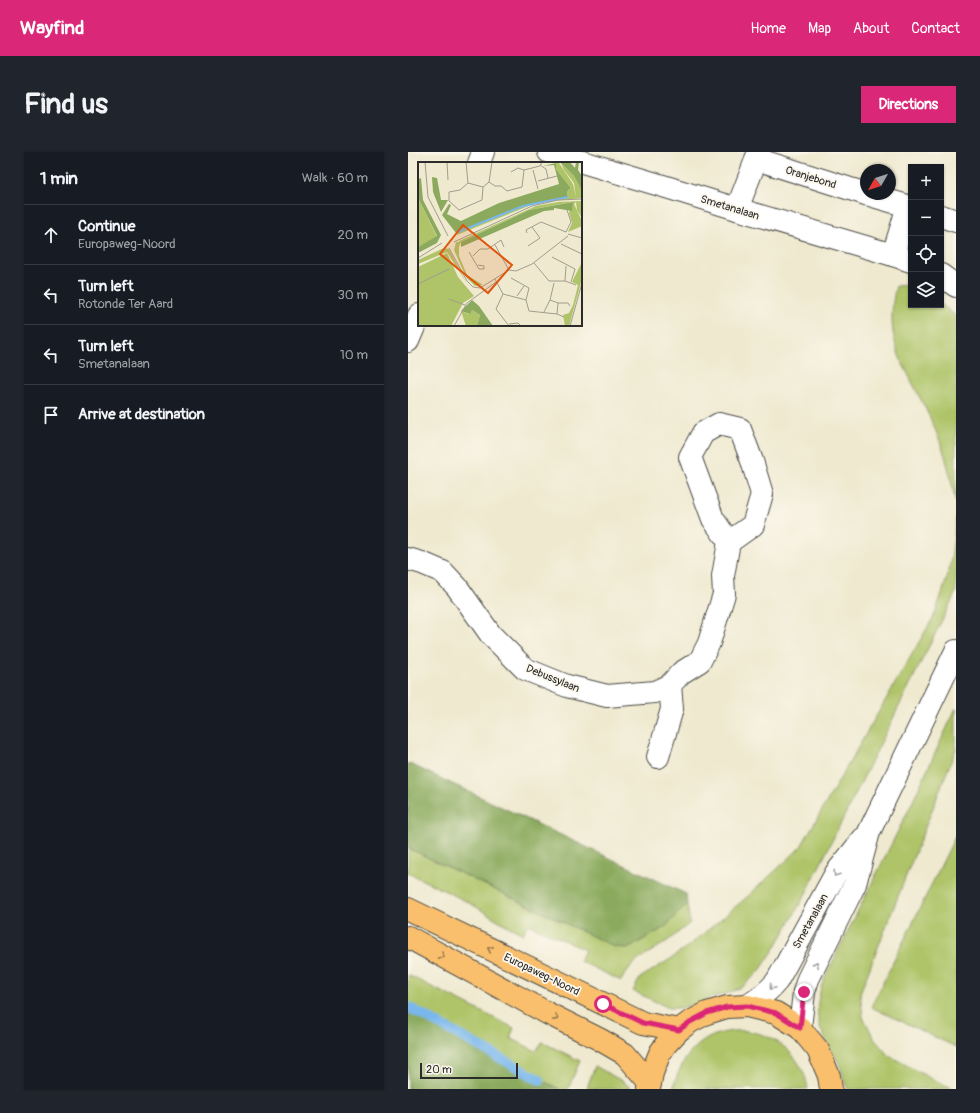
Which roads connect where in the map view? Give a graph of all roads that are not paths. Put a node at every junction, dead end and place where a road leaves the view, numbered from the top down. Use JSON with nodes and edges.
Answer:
{"nodes":[{"id":1,"x":483,"y":152,"type":"edge"},
{"id":2,"x":549,"y":152,"type":"edge"},
{"id":3,"x":757,"y":156,"type":"edge"},
{"id":4,"x":479,"y":162,"type":"edge"},
{"id":5,"x":860,"y":192,"type":"edge"},
{"id":6,"x":888,"y":200,"type":"edge"},
{"id":7,"x":908,"y":206,"type":"edge"},
{"id":8,"x":737,"y":210,"type":"junction"},
{"id":9,"x":908,"y":213,"type":"edge"},
{"id":10,"x":944,"y":217,"type":"edge"},
{"id":11,"x":956,"y":221,"type":"edge"},
{"id":12,"x":902,"y":258,"type":"edge"},
{"id":13,"x":944,"y":277,"type":"edge"},
{"id":14,"x":956,"y":286,"type":"edge"},
{"id":15,"x":418,"y":317,"type":"edge"},
{"id":16,"x":408,"y":341,"type":"edge"},
{"id":17,"x":729,"y":542,"type":"junction"},
{"id":18,"x":408,"y":559,"type":"edge"},
{"id":19,"x":956,"y":651,"type":"edge"},
{"id":20,"x":670,"y":685,"type":"junction"},
{"id":21,"x":658,"y":757,"type":"dead end"},
{"id":22,"x":869,"y":832,"type":"junction"},
{"id":23,"x":408,"y":909,"type":"edge"},
{"id":24,"x":408,"y":937,"type":"edge"},
{"id":25,"x":747,"y":1006,"type":"junction"},
{"id":26,"x":800,"y":1028,"type":"junction"},
{"id":27,"x":679,"y":1030,"type":"junction"},
{"id":28,"x":650,"y":1086,"type":"edge"},
{"id":29,"x":831,"y":1089,"type":"edge"}],
"edges":[{"from":1,"to":4,"type":"street"},
{"from":2,"to":8,"type":"street","name":"Smetanalaan"},
{"from":3,"to":5,"type":"street","name":"Oranjebond"},
{"from":3,"to":8,"type":"street"},
{"from":6,"to":7,"type":"street","name":"Oranjebond"},
{"from":8,"to":12,"type":"street","name":"Smetanalaan"},
{"from":9,"to":12,"type":"street"},
{"from":10,"to":11,"type":"street"},
{"from":13,"to":14,"type":"street"},
{"from":15,"to":16,"type":"street"},
{"from":17,"to":17,"type":"street"},
{"from":17,"to":20,"type":"street","name":"Debussylaan"},
{"from":18,"to":20,"type":"street","name":"Debussylaan"},
{"from":19,"to":22,"type":"street","name":"Smetanalaan"},
{"from":20,"to":21,"type":"street"},
{"from":22,"to":25,"type":"street","name":"Smetanalaan","one_way":true},
{"from":26,"to":22,"type":"street","name":"Smetanalaan","one_way":true},
{"from":27,"to":23,"type":"main road","name":"Europaweg-Noord","one_way":true},
{"from":24,"to":28,"type":"main road","one_way":true},
{"from":25,"to":26,"type":"main road"},
{"from":25,"to":27,"type":"main road"},
{"from":26,"to":29,"type":"main road"},
{"from":27,"to":28,"type":"main road"}]}
